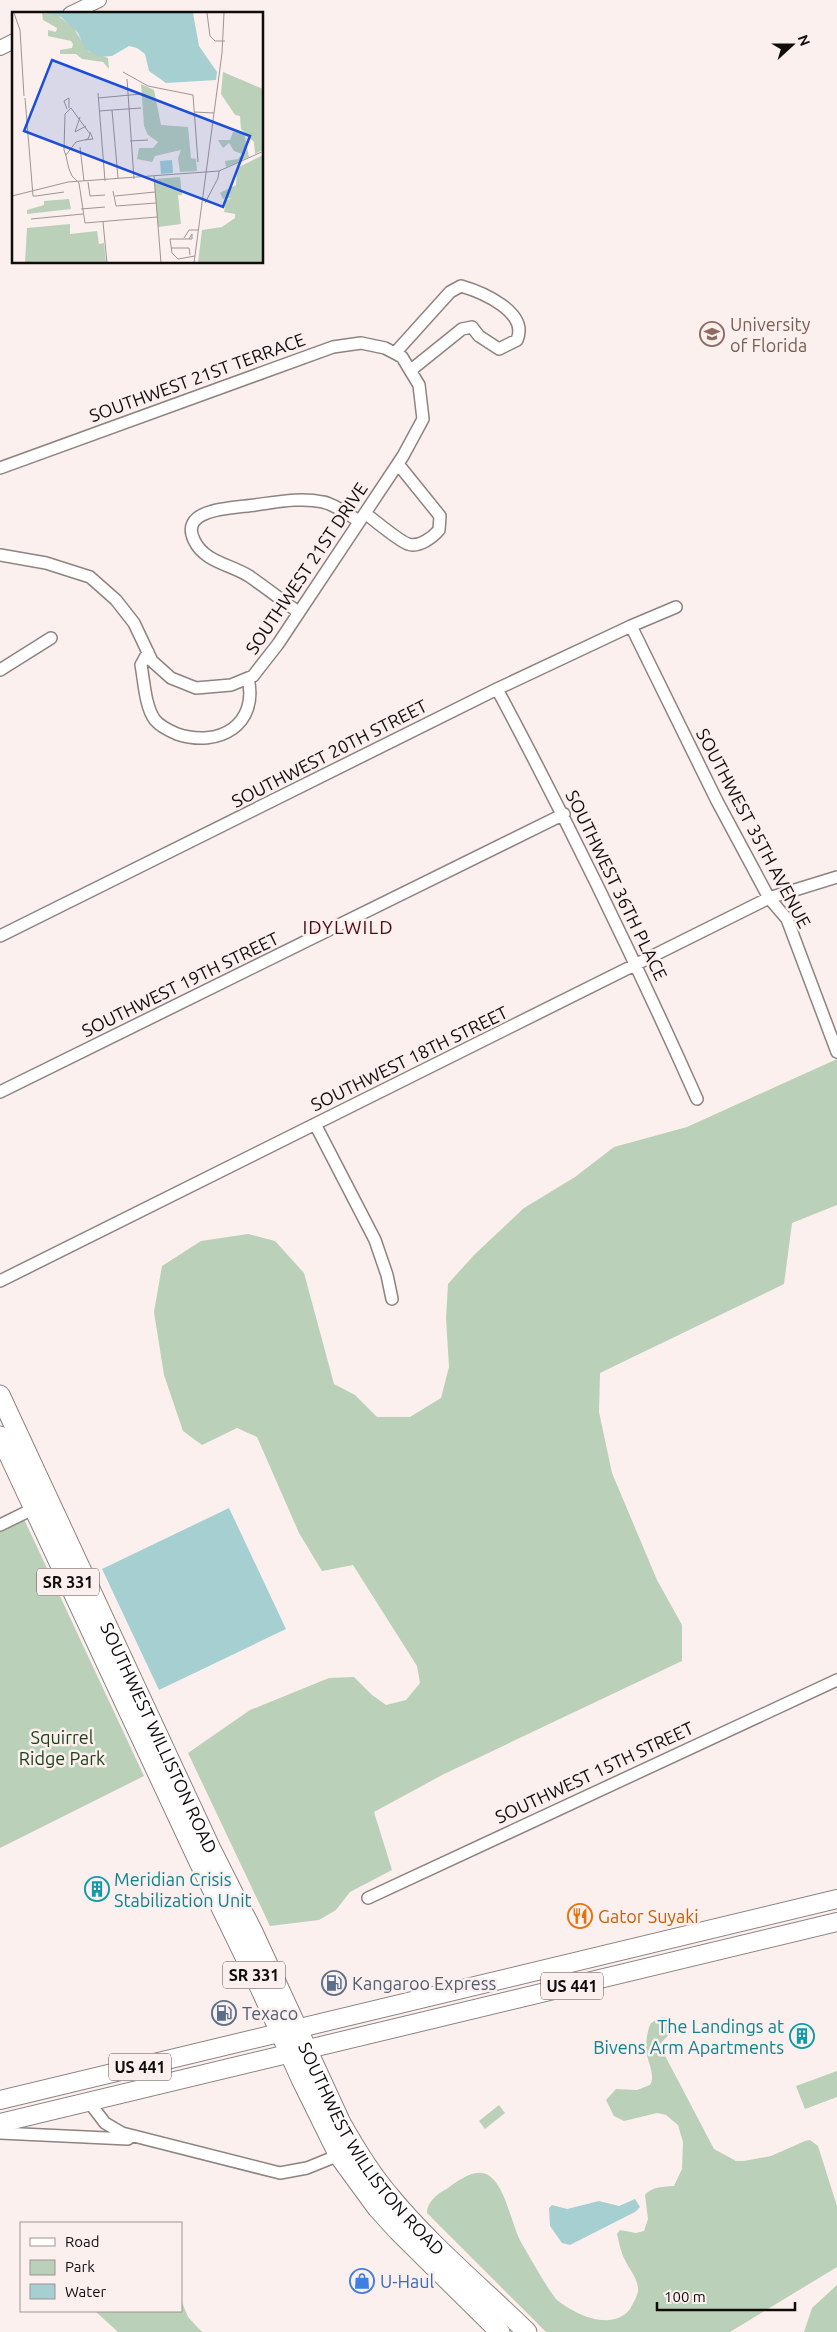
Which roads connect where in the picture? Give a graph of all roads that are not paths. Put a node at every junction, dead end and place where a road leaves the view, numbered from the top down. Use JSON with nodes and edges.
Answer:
{"nodes":[{"id":1,"x":99,"y":0,"type":"edge"},
{"id":2,"x":74,"y":12,"type":"edge"},
{"id":3,"x":12,"y":42,"type":"edge"},
{"id":4,"x":0,"y":48,"type":"edge"},
{"id":5,"x":395,"y":353,"type":"junction"},
{"id":6,"x":409,"y":366,"type":"junction"},
{"id":7,"x":398,"y":464,"type":"junction"},
{"id":8,"x":0,"y":468,"type":"edge"},
{"id":9,"x":362,"y":517,"type":"junction"},
{"id":10,"x":0,"y":555,"type":"edge"},
{"id":11,"x":676,"y":607,"type":"dead end"},
{"id":12,"x":298,"y":612,"type":"junction"},
{"id":13,"x":631,"y":626,"type":"junction"},
{"id":14,"x":51,"y":638,"type":"dead end"},
{"id":15,"x":148,"y":652,"type":"junction"},
{"id":16,"x":0,"y":670,"type":"edge"},
{"id":17,"x":248,"y":678,"type":"junction"},
{"id":18,"x":497,"y":689,"type":"junction"},
{"id":19,"x":564,"y":814,"type":"junction"},
{"id":20,"x":837,"y":877,"type":"edge"},
{"id":21,"x":769,"y":898,"type":"junction"},
{"id":22,"x":0,"y":936,"type":"edge"},
{"id":23,"x":637,"y":964,"type":"junction"},
{"id":24,"x":837,"y":1052,"type":"edge"},
{"id":25,"x":0,"y":1092,"type":"edge"},
{"id":26,"x":697,"y":1099,"type":"dead end"},
{"id":27,"x":315,"y":1124,"type":"junction"},
{"id":28,"x":0,"y":1281,"type":"edge"},
{"id":29,"x":392,"y":1299,"type":"dead end"},
{"id":30,"x":0,"y":1395,"type":"edge"},
{"id":31,"x":0,"y":1436,"type":"edge"},
{"id":32,"x":42,"y":1505,"type":"junction"},
{"id":33,"x":0,"y":1525,"type":"edge"},
{"id":34,"x":837,"y":1680,"type":"edge"},
{"id":35,"x":368,"y":1898,"type":"dead end"},
{"id":36,"x":837,"y":1899,"type":"edge"},
{"id":37,"x":789,"y":1910,"type":"junction"},
{"id":38,"x":837,"y":1922,"type":"edge"},
{"id":39,"x":794,"y":1932,"type":"junction"},
{"id":40,"x":570,"y":1963,"type":"junction"},
{"id":41,"x":570,"y":1987,"type":"junction"},
{"id":42,"x":289,"y":2031,"type":"junction"},
{"id":43,"x":298,"y":2052,"type":"junction"},
{"id":44,"x":41,"y":2090,"type":"junction"},
{"id":45,"x":6,"y":2099,"type":"edge"},
{"id":46,"x":89,"y":2102,"type":"junction"},
{"id":47,"x":8,"y":2121,"type":"edge"},
{"id":48,"x":0,"y":2133,"type":"edge"},
{"id":49,"x":144,"y":2140,"type":"junction"},
{"id":50,"x":347,"y":2152,"type":"junction"},
{"id":51,"x":500,"y":2332,"type":"edge"},
{"id":52,"x":527,"y":2332,"type":"edge"}],
"edges":[{"from":1,"to":2,"type":"street"},
{"from":3,"to":4,"type":"street"},
{"from":5,"to":6,"type":"street","name":"SOUTHWEST 21ST TERRACE"},
{"from":5,"to":6,"type":"street"},
{"from":5,"to":8,"type":"street","name":"SOUTHWEST 21ST TERRACE"},
{"from":6,"to":7,"type":"street","name":"SOUTHWEST 21ST DRIVE"},
{"from":7,"to":9,"type":"street","name":"SOUTHWEST 21ST DRIVE"},
{"from":7,"to":9,"type":"street"},
{"from":9,"to":12,"type":"street","name":"SOUTHWEST 21ST DRIVE"},
{"from":9,"to":12,"type":"street"},
{"from":10,"to":15,"type":"street","name":"SOUTHWEST 21ST DRIVE"},
{"from":11,"to":13,"type":"street","name":"SOUTHWEST 20TH STREET"},
{"from":12,"to":17,"type":"street","name":"SOUTHWEST 21ST DRIVE"},
{"from":13,"to":18,"type":"street","name":"SOUTHWEST 20TH STREET"},
{"from":13,"to":21,"type":"street","name":"SOUTHWEST 35TH AVENUE"},
{"from":14,"to":16,"type":"street"},
{"from":15,"to":17,"type":"street","name":"SOUTHWEST 21ST DRIVE"},
{"from":15,"to":17,"type":"street"},
{"from":18,"to":19,"type":"street","name":"SOUTHWEST 36TH PLACE"},
{"from":18,"to":22,"type":"street","name":"SOUTHWEST 20TH STREET"},
{"from":19,"to":23,"type":"street","name":"SOUTHWEST 36TH PLACE"},
{"from":19,"to":25,"type":"street","name":"SOUTHWEST 19TH STREET"},
{"from":20,"to":21,"type":"street","name":"SOUTHWEST 18TH STREET"},
{"from":21,"to":23,"type":"street","name":"SOUTHWEST 18TH STREET"},
{"from":21,"to":24,"type":"street","name":"SOUTHWEST 35TH AVENUE"},
{"from":23,"to":26,"type":"street","name":"SOUTHWEST 36TH PLACE"},
{"from":23,"to":27,"type":"street","name":"SOUTHWEST 18TH STREET"},
{"from":27,"to":28,"type":"street","name":"SOUTHWEST 18TH STREET"},
{"from":27,"to":29,"type":"street"},
{"from":30,"to":32,"type":"highway","name":"SOUTHWEST WILLISTON ROAD","number":"SR 331"},
{"from":31,"to":32,"type":"highway","name":"SOUTHWEST WILLISTON ROAD","number":"SR 331"},
{"from":32,"to":33,"type":"street"},
{"from":32,"to":42,"type":"highway","name":"SOUTHWEST WILLISTON ROAD","number":"SR 331"},
{"from":34,"to":35,"type":"street","name":"SOUTHWEST 15TH STREET"},
{"from":36,"to":37,"type":"main road","number":"US 441"},
{"from":37,"to":39,"type":"main road"},
{"from":37,"to":40,"type":"main road","number":"US 441"},
{"from":38,"to":39,"type":"main road","number":"US 441"},
{"from":39,"to":41,"type":"main road","number":"US 441"},
{"from":40,"to":41,"type":"main road"},
{"from":40,"to":42,"type":"main road","number":"US 441"},
{"from":41,"to":43,"type":"main road","number":"US 441"},
{"from":42,"to":43,"type":"highway","name":"SOUTHWEST WILLISTON ROAD","number":"SR 331"},
{"from":42,"to":44,"type":"main road","number":"US 441"},
{"from":43,"to":46,"type":"main road","number":"US 441"},
{"from":43,"to":50,"type":"highway","name":"SOUTHWEST WILLISTON ROAD","number":"SR 331"},
{"from":44,"to":45,"type":"main road","number":"US 441"},
{"from":44,"to":46,"type":"main road"},
{"from":45,"to":47,"type":"main road"},
{"from":46,"to":47,"type":"main road","number":"US 441"},
{"from":46,"to":49,"type":"street"},
{"from":48,"to":49,"type":"street"},
{"from":49,"to":50,"type":"street"},
{"from":50,"to":51,"type":"highway","name":"SOUTHWEST WILLISTON ROAD","number":"SR 331"},
{"from":50,"to":52,"type":"highway","name":"SOUTHWEST WILLISTON ROAD","number":"SR 331"}]}
